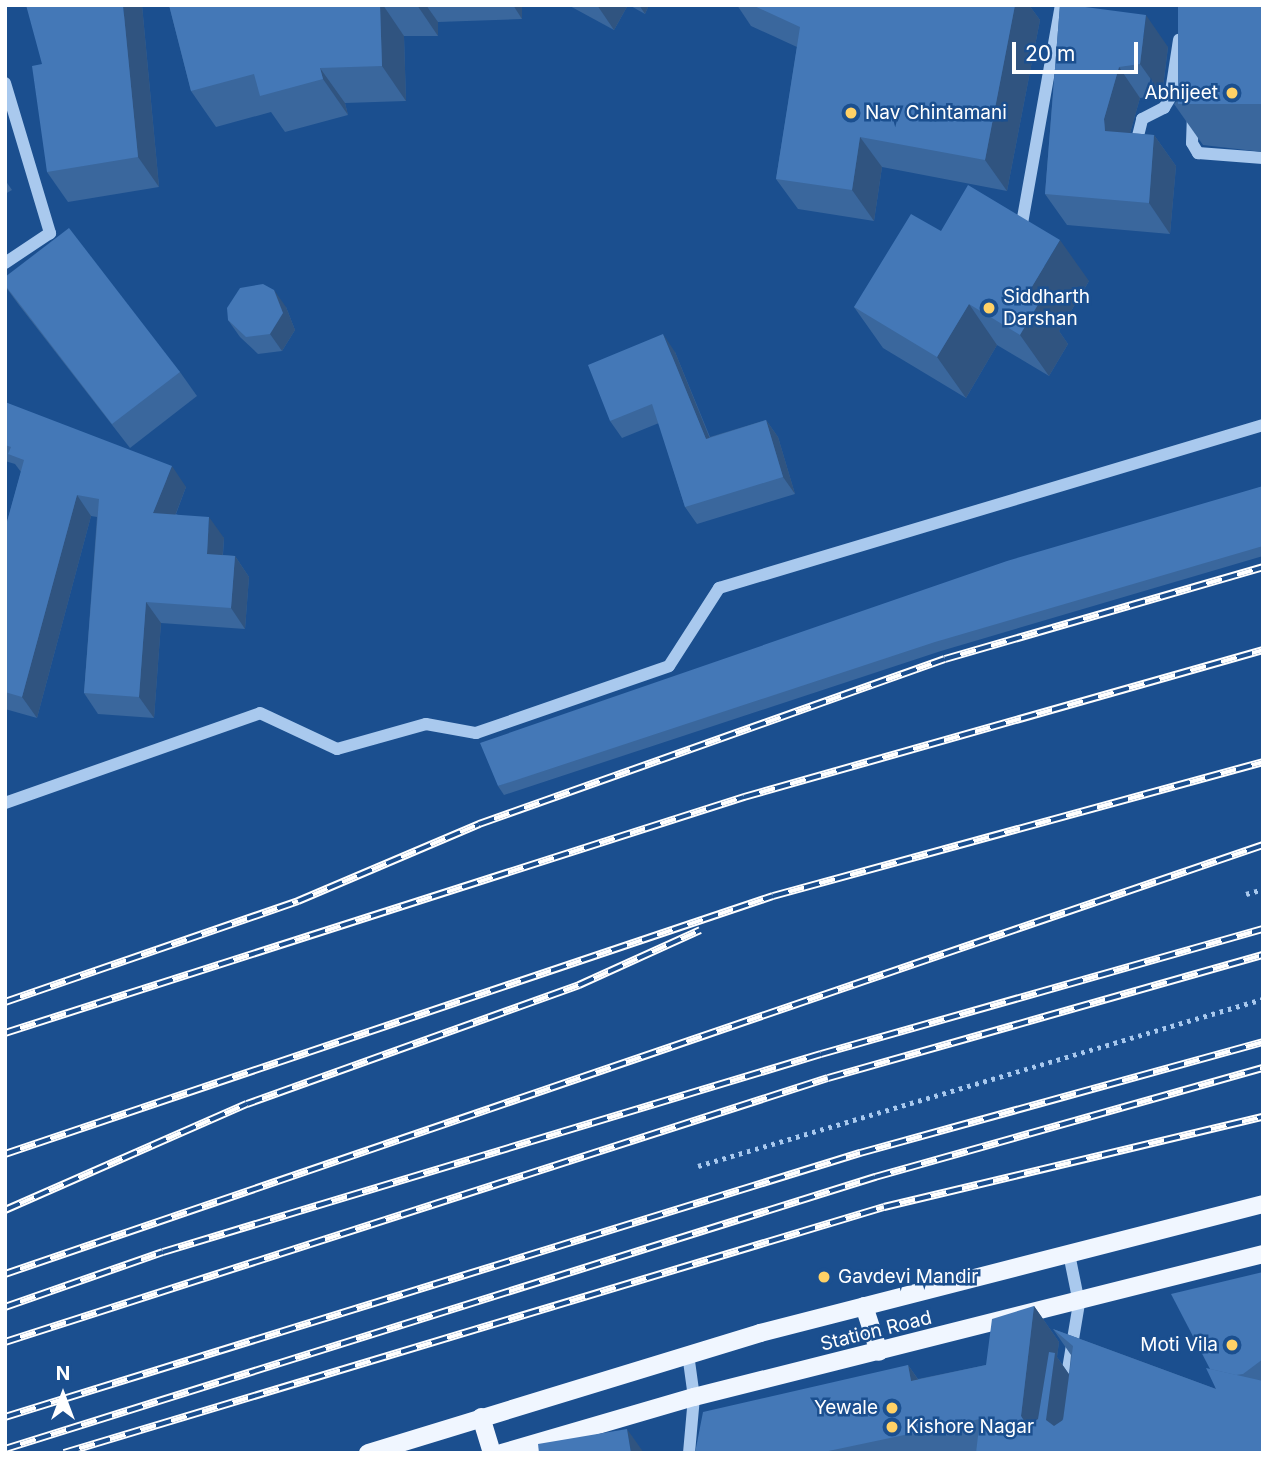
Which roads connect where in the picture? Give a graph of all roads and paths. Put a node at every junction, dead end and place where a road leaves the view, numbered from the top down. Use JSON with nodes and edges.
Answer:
{"nodes":[{"id":1,"x":1061,"y":5,"type":"edge"},
{"id":2,"x":1180,"y":30,"type":"edge"},
{"id":3,"x":5,"y":83,"type":"edge"},
{"id":4,"x":1195,"y":92,"type":"edge"},
{"id":5,"x":1135,"y":152,"type":"edge"},
{"id":6,"x":1263,"y":158,"type":"edge"},
{"id":7,"x":1021,"y":229,"type":"edge"},
{"id":8,"x":5,"y":263,"type":"edge"},
{"id":9,"x":1263,"y":425,"type":"edge"},
{"id":10,"x":5,"y":803,"type":"edge"},
{"id":11,"x":1263,"y":889,"type":"edge"},
{"id":12,"x":1246,"y":894,"type":"dead end"},
{"id":13,"x":1263,"y":999,"type":"edge"},
{"id":14,"x":698,"y":1166,"type":"dead end"},
{"id":15,"x":1263,"y":1204,"type":"edge"},
{"id":16,"x":1069,"y":1254,"type":"junction"},
{"id":17,"x":1263,"y":1254,"type":"edge"},
{"id":18,"x":1079,"y":1303,"type":"junction"},
{"id":19,"x":864,"y":1306,"type":"junction"},
{"id":20,"x":879,"y":1352,"type":"junction"},
{"id":21,"x":688,"y":1354,"type":"junction"},
{"id":22,"x":1067,"y":1375,"type":"junction"},
{"id":23,"x":1084,"y":1377,"type":"edge"},
{"id":24,"x":694,"y":1397,"type":"junction"},
{"id":25,"x":1063,"y":1401,"type":"edge"},
{"id":26,"x":481,"y":1418,"type":"junction"},
{"id":27,"x":368,"y":1453,"type":"edge"},
{"id":28,"x":492,"y":1453,"type":"edge"},
{"id":29,"x":502,"y":1453,"type":"edge"},
{"id":30,"x":689,"y":1453,"type":"edge"}],
"edges":[{"from":1,"to":7,"type":"street"},
{"from":2,"to":5,"type":"street"},
{"from":3,"to":8,"type":"street"},
{"from":4,"to":6,"type":"street"},
{"from":9,"to":10,"type":"street"},
{"from":11,"to":12,"type":"path"},
{"from":13,"to":14,"type":"path"},
{"from":15,"to":16,"type":"main road"},
{"from":16,"to":18,"type":"street"},
{"from":16,"to":19,"type":"main road"},
{"from":17,"to":18,"type":"main road","name":"Station Road"},
{"from":18,"to":20,"type":"main road","name":"Station Road"},
{"from":18,"to":22,"type":"street"},
{"from":19,"to":20,"type":"main road"},
{"from":19,"to":21,"type":"main road"},
{"from":20,"to":24,"type":"main road","name":"Station Road"},
{"from":21,"to":24,"type":"street"},
{"from":21,"to":26,"type":"main road"},
{"from":22,"to":23,"type":"street"},
{"from":22,"to":25,"type":"street"},
{"from":24,"to":29,"type":"main road","name":"Station Road"},
{"from":24,"to":30,"type":"street"},
{"from":26,"to":27,"type":"main road"},
{"from":26,"to":28,"type":"main road"}]}
